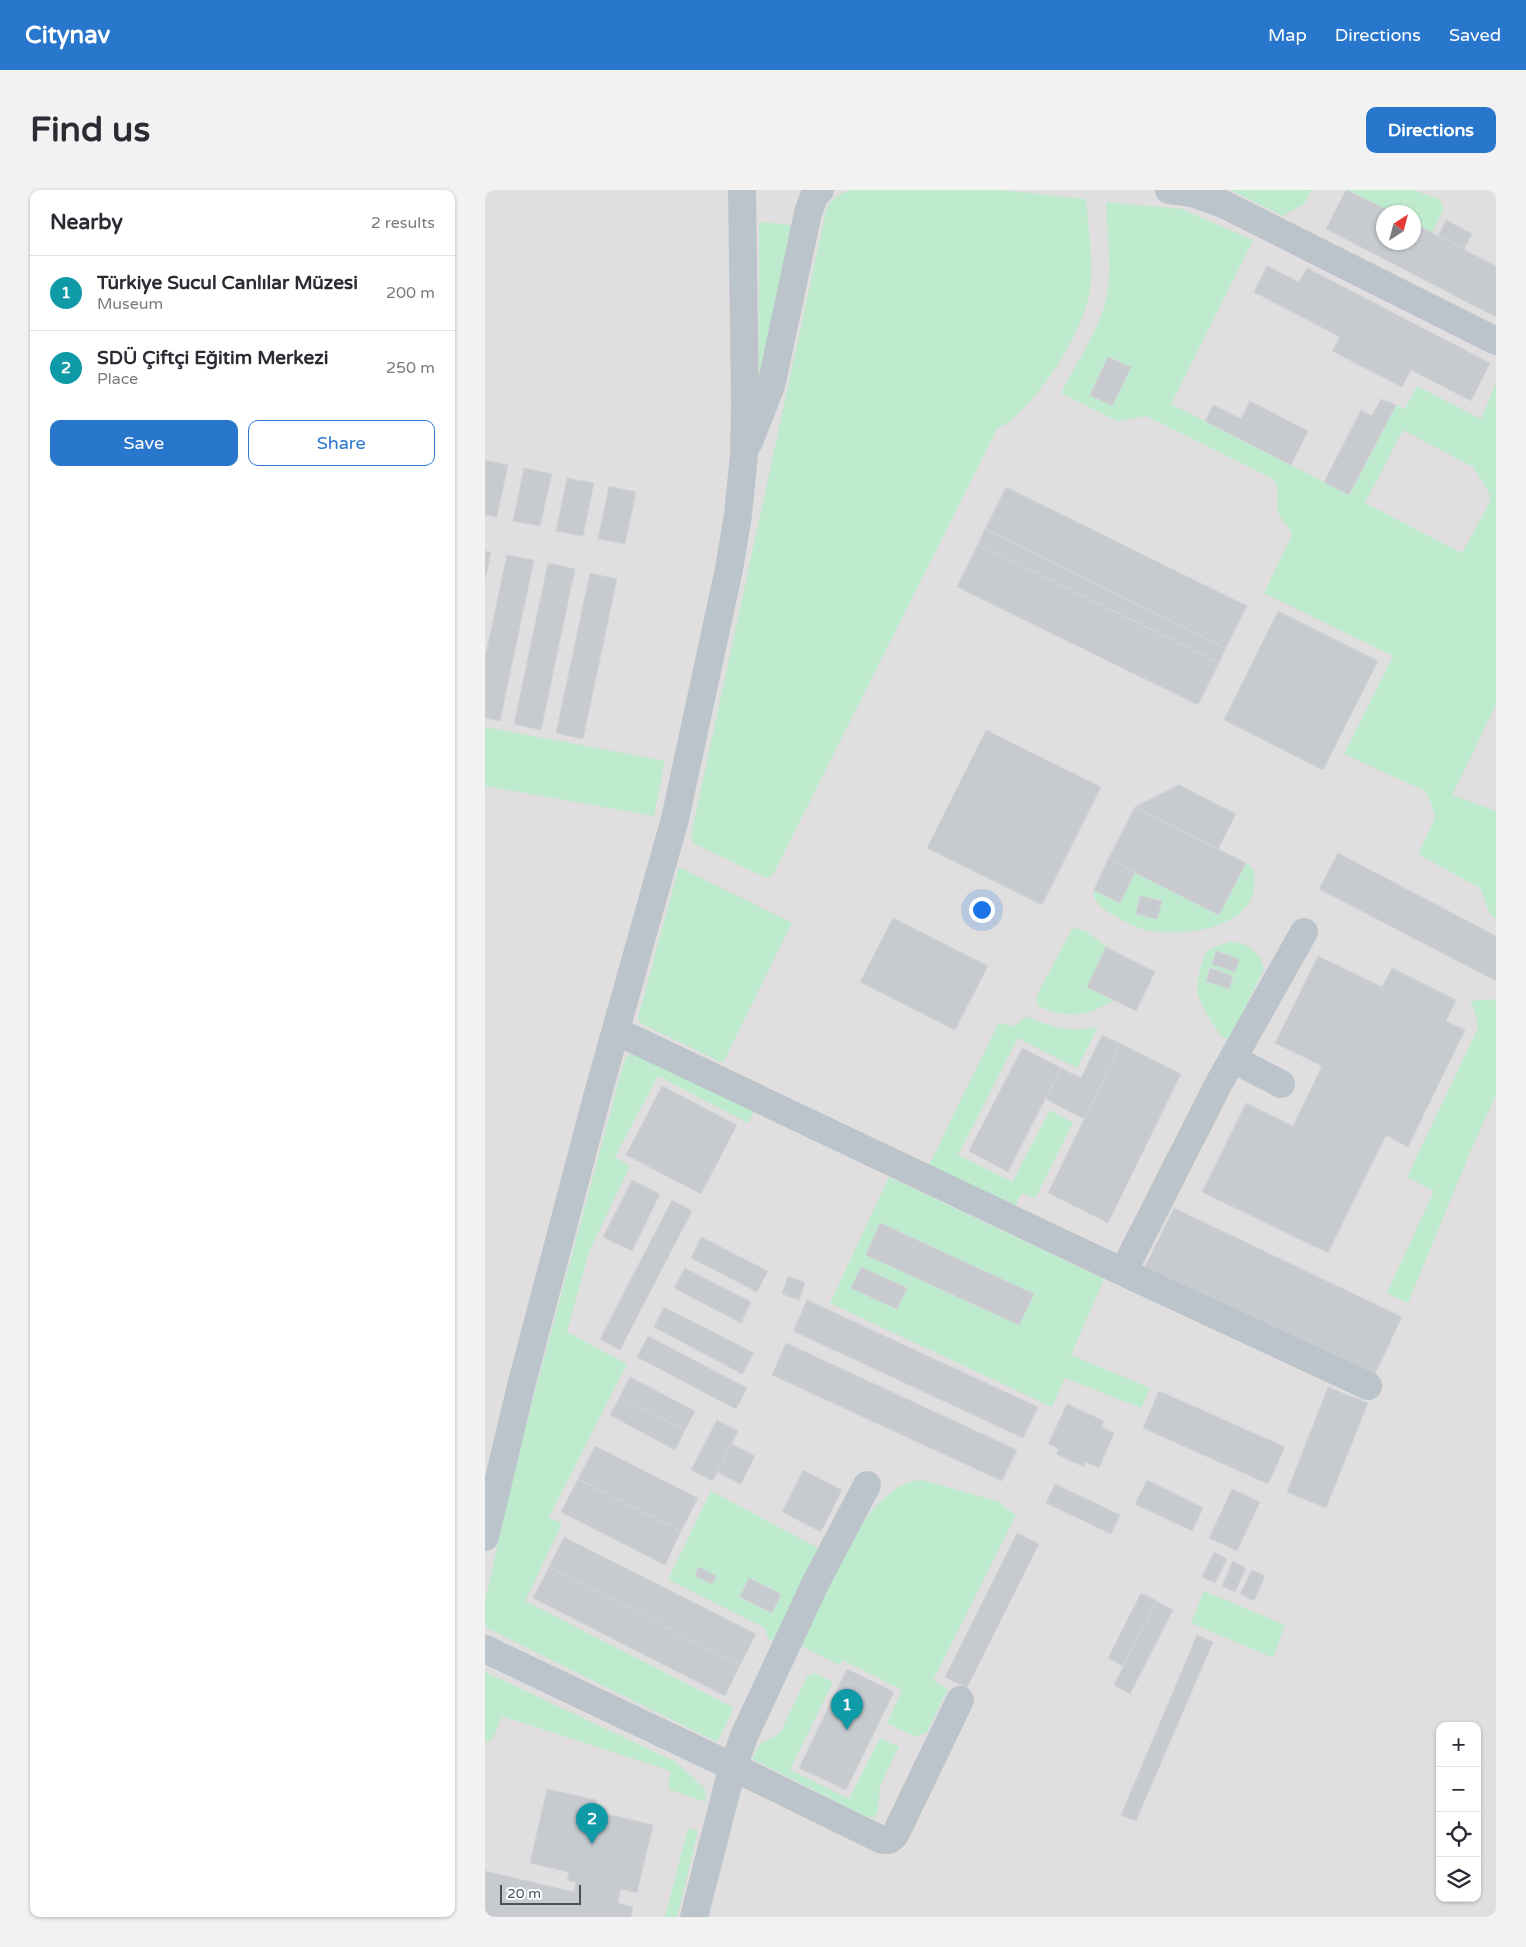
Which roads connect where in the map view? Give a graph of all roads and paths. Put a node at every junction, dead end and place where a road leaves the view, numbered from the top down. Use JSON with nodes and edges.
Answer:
{"nodes":[{"id":1,"x":741,"y":190,"type":"edge"},
{"id":2,"x":820,"y":190,"type":"edge"},
{"id":3,"x":1169,"y":190,"type":"edge"},
{"id":4,"x":1496,"y":341,"type":"edge"},
{"id":5,"x":744,"y":455,"type":"junction"},
{"id":6,"x":1304,"y":932,"type":"dead end"},
{"id":7,"x":616,"y":1032,"type":"junction"},
{"id":8,"x":1233,"y":1059,"type":"junction"},
{"id":9,"x":1281,"y":1084,"type":"dead end"},
{"id":10,"x":1123,"y":1272,"type":"junction"},
{"id":11,"x":1368,"y":1386,"type":"dead end"},
{"id":12,"x":867,"y":1485,"type":"dead end"},
{"id":13,"x":485,"y":1537,"type":"edge"},
{"id":14,"x":485,"y":1650,"type":"edge"},
{"id":15,"x":960,"y":1700,"type":"dead end"},
{"id":16,"x":733,"y":1767,"type":"junction"},
{"id":17,"x":694,"y":1917,"type":"edge"}],
"edges":[{"from":1,"to":5,"type":"street"},
{"from":2,"to":5,"type":"street"},
{"from":3,"to":4,"type":"street"},
{"from":5,"to":7,"type":"street"},
{"from":6,"to":8,"type":"street"},
{"from":7,"to":10,"type":"street"},
{"from":7,"to":13,"type":"street"},
{"from":8,"to":9,"type":"street"},
{"from":8,"to":10,"type":"street"},
{"from":10,"to":11,"type":"street"},
{"from":12,"to":16,"type":"street"},
{"from":14,"to":16,"type":"street"},
{"from":15,"to":16,"type":"street"},
{"from":16,"to":17,"type":"street"}]}
